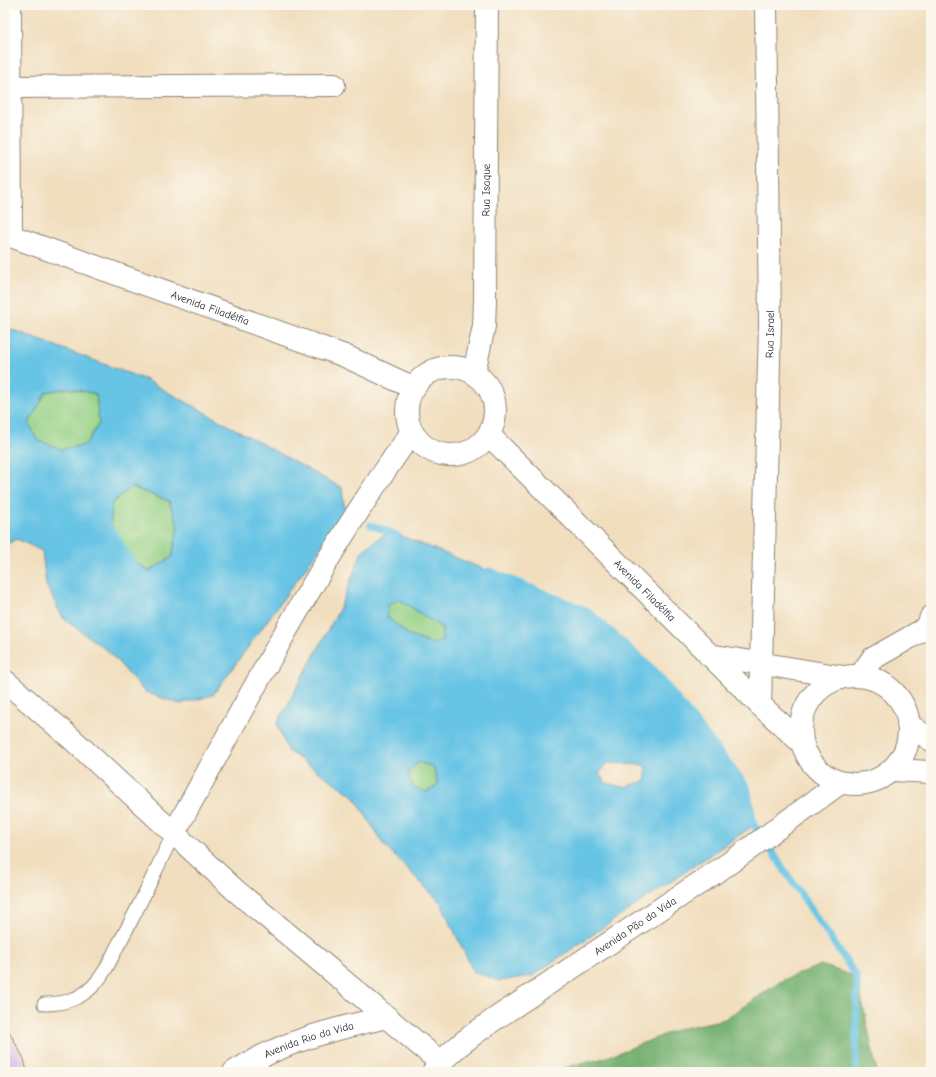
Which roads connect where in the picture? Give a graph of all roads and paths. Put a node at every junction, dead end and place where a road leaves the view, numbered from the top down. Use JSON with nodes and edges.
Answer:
{"nodes":[{"id":1,"x":10,"y":5,"type":"edge"},
{"id":2,"x":487,"y":5,"type":"edge"},
{"id":3,"x":766,"y":5,"type":"edge"},
{"id":4,"x":334,"y":86,"type":"dead end"},
{"id":5,"x":11,"y":87,"type":"junction"},
{"id":6,"x":8,"y":235,"type":"edge"},
{"id":7,"x":474,"y":373,"type":"junction"},
{"id":8,"x":414,"y":388,"type":"junction"},
{"id":9,"x":412,"y":432,"type":"junction"},
{"id":10,"x":489,"y":435,"type":"junction"},
{"id":11,"x":931,"y":617,"type":"edge"},
{"id":12,"x":709,"y":655,"type":"junction"},
{"id":13,"x":762,"y":664,"type":"junction"},
{"id":14,"x":851,"y":677,"type":"junction"},
{"id":15,"x":5,"y":681,"type":"edge"},
{"id":16,"x":760,"y":705,"type":"junction"},
{"id":17,"x":908,"y":724,"type":"junction"},
{"id":18,"x":931,"y":740,"type":"edge"},
{"id":19,"x":802,"y":743,"type":"junction"},
{"id":20,"x":892,"y":770,"type":"junction"},
{"id":21,"x":931,"y":772,"type":"edge"},
{"id":22,"x":840,"y":782,"type":"junction"},
{"id":23,"x":174,"y":833,"type":"junction"},
{"id":24,"x":44,"y":1004,"type":"dead end"},
{"id":25,"x":387,"y":1017,"type":"junction"},
{"id":26,"x":437,"y":1067,"type":"edge"},
{"id":27,"x":234,"y":1072,"type":"edge"}],
"edges":[{"from":1,"to":5,"type":"street"},
{"from":2,"to":7,"type":"street","name":"Rua Isaque"},
{"from":3,"to":13,"type":"street","name":"Rua Israel"},
{"from":4,"to":5,"type":"street"},
{"from":5,"to":6,"type":"street"},
{"from":6,"to":8,"type":"street","name":"Avenida Filadélfia"},
{"from":7,"to":8,"type":"street"},
{"from":7,"to":10,"type":"street"},
{"from":8,"to":9,"type":"street"},
{"from":9,"to":10,"type":"street"},
{"from":9,"to":23,"type":"street"},
{"from":10,"to":12,"type":"street","name":"Avenida Filadélfia"},
{"from":11,"to":14,"type":"street"},
{"from":12,"to":13,"type":"street"},
{"from":12,"to":16,"type":"street","name":"Avenida Filadélfia"},
{"from":13,"to":14,"type":"street"},
{"from":13,"to":16,"type":"street","name":"Rua Israel"},
{"from":14,"to":17,"type":"street"},
{"from":14,"to":19,"type":"street"},
{"from":15,"to":23,"type":"street"},
{"from":16,"to":19,"type":"street","name":"Avenida Filadélfia"},
{"from":17,"to":18,"type":"street"},
{"from":17,"to":20,"type":"street"},
{"from":19,"to":22,"type":"street"},
{"from":20,"to":21,"type":"street"},
{"from":20,"to":22,"type":"street"},
{"from":22,"to":26,"type":"street","name":"Avenida Pão da Vida"},
{"from":23,"to":24,"type":"lane"},
{"from":23,"to":25,"type":"street"},
{"from":25,"to":26,"type":"street"},
{"from":25,"to":27,"type":"street","name":"Avenida Rio da Vida"}]}
